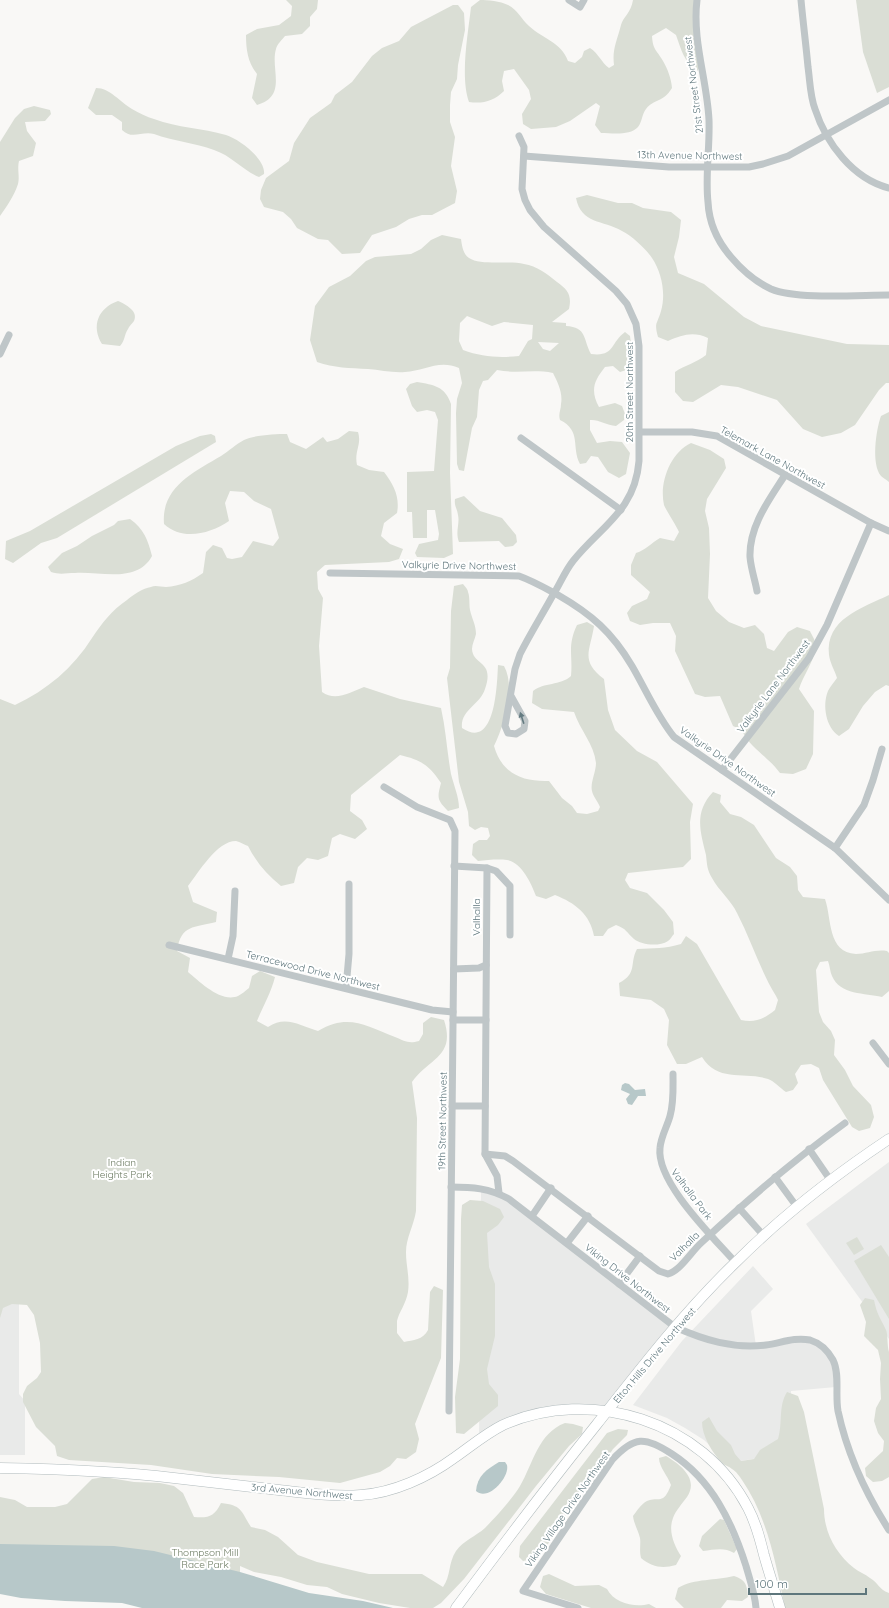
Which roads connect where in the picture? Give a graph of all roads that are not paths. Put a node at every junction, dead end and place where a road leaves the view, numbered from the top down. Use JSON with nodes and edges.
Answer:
{"nodes":[{"id":1,"x":569,"y":0,"type":"edge"},
{"id":2,"x":584,"y":0,"type":"edge"},
{"id":3,"x":697,"y":0,"type":"edge"},
{"id":4,"x":801,"y":0,"type":"edge"},
{"id":5,"x":889,"y":100,"type":"edge"},
{"id":6,"x":827,"y":135,"type":"junction"},
{"id":7,"x":519,"y":136,"type":"dead end"},
{"id":8,"x":524,"y":156,"type":"junction"},
{"id":9,"x":708,"y":168,"type":"junction"},
{"id":10,"x":889,"y":188,"type":"edge"},
{"id":11,"x":889,"y":295,"type":"edge"},
{"id":12,"x":9,"y":335,"type":"dead end"},
{"id":13,"x":0,"y":354,"type":"edge"},
{"id":14,"x":640,"y":432,"type":"junction"},
{"id":15,"x":521,"y":438,"type":"dead end"},
{"id":16,"x":785,"y":475,"type":"junction"},
{"id":17,"x":621,"y":510,"type":"junction"},
{"id":18,"x":871,"y":523,"type":"junction"},
{"id":19,"x":889,"y":530,"type":"edge"},
{"id":20,"x":330,"y":573,"type":"dead end"},
{"id":21,"x":758,"y":591,"type":"dead end"},
{"id":22,"x":554,"y":593,"type":"junction"},
{"id":23,"x":511,"y":696,"type":"junction"},
{"id":24,"x":882,"y":749,"type":"dead end"},
{"id":25,"x":722,"y":770,"type":"junction"},
{"id":26,"x":384,"y":787,"type":"dead end"},
{"id":27,"x":835,"y":848,"type":"junction"},
{"id":28,"x":454,"y":866,"type":"junction"},
{"id":29,"x":487,"y":868,"type":"junction"},
{"id":30,"x":349,"y":884,"type":"dead end"},
{"id":31,"x":235,"y":891,"type":"dead end"},
{"id":32,"x":889,"y":900,"type":"edge"},
{"id":33,"x":510,"y":935,"type":"dead end"},
{"id":34,"x":169,"y":945,"type":"dead end"},
{"id":35,"x":228,"y":959,"type":"junction"},
{"id":36,"x":486,"y":965,"type":"junction"},
{"id":37,"x":454,"y":969,"type":"junction"},
{"id":38,"x":346,"y":988,"type":"junction"},
{"id":39,"x":453,"y":1012,"type":"junction"},
{"id":40,"x":453,"y":1020,"type":"junction"},
{"id":41,"x":486,"y":1020,"type":"junction"},
{"id":42,"x":874,"y":1043,"type":"dead end"},
{"id":43,"x":889,"y":1064,"type":"edge"},
{"id":44,"x":673,"y":1074,"type":"dead end"},
{"id":45,"x":452,"y":1106,"type":"junction"},
{"id":46,"x":485,"y":1106,"type":"junction"},
{"id":47,"x":845,"y":1123,"type":"dead end"},
{"id":48,"x":889,"y":1139,"type":"edge"},
{"id":49,"x":809,"y":1149,"type":"junction"},
{"id":50,"x":485,"y":1154,"type":"junction"},
{"id":51,"x":775,"y":1177,"type":"junction"},
{"id":52,"x":830,"y":1181,"type":"junction"},
{"id":53,"x":451,"y":1187,"type":"junction"},
{"id":54,"x":551,"y":1188,"type":"junction"},
{"id":55,"x":499,"y":1194,"type":"junction"},
{"id":56,"x":797,"y":1207,"type":"junction"},
{"id":57,"x":739,"y":1208,"type":"junction"},
{"id":58,"x":532,"y":1216,"type":"junction"},
{"id":59,"x":588,"y":1216,"type":"junction"},
{"id":60,"x":710,"y":1234,"type":"junction"},
{"id":61,"x":764,"y":1236,"type":"junction"},
{"id":62,"x":567,"y":1243,"type":"junction"},
{"id":63,"x":640,"y":1256,"type":"junction"},
{"id":64,"x":736,"y":1262,"type":"junction"},
{"id":65,"x":618,"y":1284,"type":"junction"},
{"id":66,"x":675,"y":1327,"type":"junction"},
{"id":67,"x":608,"y":1410,"type":"junction"},
{"id":68,"x":449,"y":1411,"type":"dead end"},
{"id":69,"x":0,"y":1468,"type":"edge"},
{"id":70,"x":889,"y":1530,"type":"edge"},
{"id":71,"x":456,"y":1608,"type":"edge"},
{"id":72,"x":578,"y":1608,"type":"edge"},
{"id":73,"x":756,"y":1608,"type":"edge"},
{"id":74,"x":780,"y":1608,"type":"edge"}],
"edges":[{"from":1,"to":2,"type":"street"},
{"from":3,"to":9,"type":"street","name":"21st Street Northwest"},
{"from":4,"to":6,"type":"street"},
{"from":5,"to":6,"type":"street","name":"13th Avenue Northwest"},
{"from":6,"to":9,"type":"street","name":"13th Avenue Northwest"},
{"from":6,"to":10,"type":"street"},
{"from":7,"to":8,"type":"street","name":"20th Street Northwest"},
{"from":8,"to":9,"type":"street","name":"13th Avenue Northwest"},
{"from":8,"to":14,"type":"street","name":"20th Street Northwest"},
{"from":9,"to":11,"type":"street","name":"21st Street Northwest"},
{"from":12,"to":13,"type":"street"},
{"from":14,"to":16,"type":"street","name":"Telemark Lane Northwest"},
{"from":14,"to":17,"type":"street","name":"20th Street Northwest"},
{"from":15,"to":17,"type":"street"},
{"from":16,"to":18,"type":"street","name":"Telemark Lane Northwest"},
{"from":16,"to":21,"type":"street"},
{"from":17,"to":22,"type":"street","name":"20th Street Northwest"},
{"from":18,"to":19,"type":"street","name":"Telemark Lane Northwest"},
{"from":18,"to":25,"type":"street","name":"Valkyrie Lane Northwest"},
{"from":20,"to":22,"type":"street","name":"Valkyrie Drive Northwest"},
{"from":22,"to":23,"type":"street","name":"20th Street Northwest"},
{"from":22,"to":25,"type":"street","name":"Valkyrie Drive Northwest"},
{"from":23,"to":23,"type":"street","name":"20th Street Northwest","one_way":true},
{"from":24,"to":27,"type":"street"},
{"from":25,"to":27,"type":"street","name":"Valkyrie Drive Northwest"},
{"from":26,"to":28,"type":"street","name":"19th Street Northwest"},
{"from":27,"to":32,"type":"street","name":"Valkyrie Drive Northwest"},
{"from":28,"to":29,"type":"street"},
{"from":28,"to":37,"type":"street","name":"19th Street Northwest"},
{"from":29,"to":33,"type":"street"},
{"from":29,"to":36,"type":"street","name":"Valhalla"},
{"from":30,"to":38,"type":"street"},
{"from":31,"to":35,"type":"street"},
{"from":34,"to":35,"type":"street","name":"Terracewood Drive Northwest"},
{"from":35,"to":38,"type":"street","name":"Terracewood Drive Northwest"},
{"from":36,"to":37,"type":"street"},
{"from":36,"to":41,"type":"street","name":"Valhalla"},
{"from":37,"to":39,"type":"street","name":"19th Street Northwest"},
{"from":38,"to":39,"type":"street","name":"Terracewood Drive Northwest"},
{"from":39,"to":40,"type":"street","name":"19th Street Northwest"},
{"from":40,"to":41,"type":"street"},
{"from":40,"to":45,"type":"street","name":"19th Street Northwest"},
{"from":41,"to":46,"type":"street","name":"Valhalla"},
{"from":42,"to":43,"type":"street"},
{"from":44,"to":60,"type":"street","name":"Valhalla Park"},
{"from":45,"to":46,"type":"street"},
{"from":45,"to":53,"type":"street","name":"19th Street Northwest"},
{"from":46,"to":50,"type":"street","name":"Valhalla"},
{"from":47,"to":49,"type":"street","name":"Valhalla"},
{"from":48,"to":52,"type":"main road","name":"Elton Hills Drive Northwest"},
{"from":49,"to":51,"type":"street","name":"Valhalla"},
{"from":49,"to":52,"type":"street"},
{"from":50,"to":54,"type":"street","name":"Valhalla"},
{"from":50,"to":55,"type":"street","name":"Valhalla"},
{"from":51,"to":56,"type":"street"},
{"from":51,"to":57,"type":"street","name":"Valhalla"},
{"from":52,"to":56,"type":"main road","name":"Elton Hills Drive Northwest"},
{"from":53,"to":55,"type":"street","name":"Viking Drive Northwest"},
{"from":53,"to":68,"type":"street","name":"19th Street Northwest"},
{"from":54,"to":58,"type":"street"},
{"from":54,"to":59,"type":"street","name":"Valhalla"},
{"from":55,"to":58,"type":"street","name":"Viking Drive Northwest"},
{"from":56,"to":61,"type":"main road","name":"Elton Hills Drive Northwest"},
{"from":57,"to":60,"type":"street","name":"Valhalla"},
{"from":57,"to":61,"type":"street"},
{"from":58,"to":62,"type":"street","name":"Viking Drive Northwest"},
{"from":59,"to":62,"type":"street"},
{"from":59,"to":63,"type":"street","name":"Valhalla"},
{"from":60,"to":63,"type":"street","name":"Valhalla"},
{"from":60,"to":64,"type":"street","name":"Valhalla Park"},
{"from":61,"to":64,"type":"main road","name":"Elton Hills Drive Northwest"},
{"from":62,"to":65,"type":"street","name":"Viking Drive Northwest"},
{"from":63,"to":65,"type":"street"},
{"from":64,"to":66,"type":"main road","name":"Elton Hills Drive Northwest"},
{"from":65,"to":66,"type":"street","name":"Viking Drive Northwest"},
{"from":66,"to":67,"type":"main road","name":"Elton Hills Drive Northwest"},
{"from":66,"to":70,"type":"street","name":"Viking Drive Northwest"},
{"from":67,"to":69,"type":"main road","name":"3rd Avenue Northwest"},
{"from":67,"to":71,"type":"main road","name":"Elton Hills Drive Northwest"},
{"from":67,"to":74,"type":"main road","name":"3rd Avenue Northwest"},
{"from":72,"to":73,"type":"street","name":"Viking Village Drive Northwest"}]}
